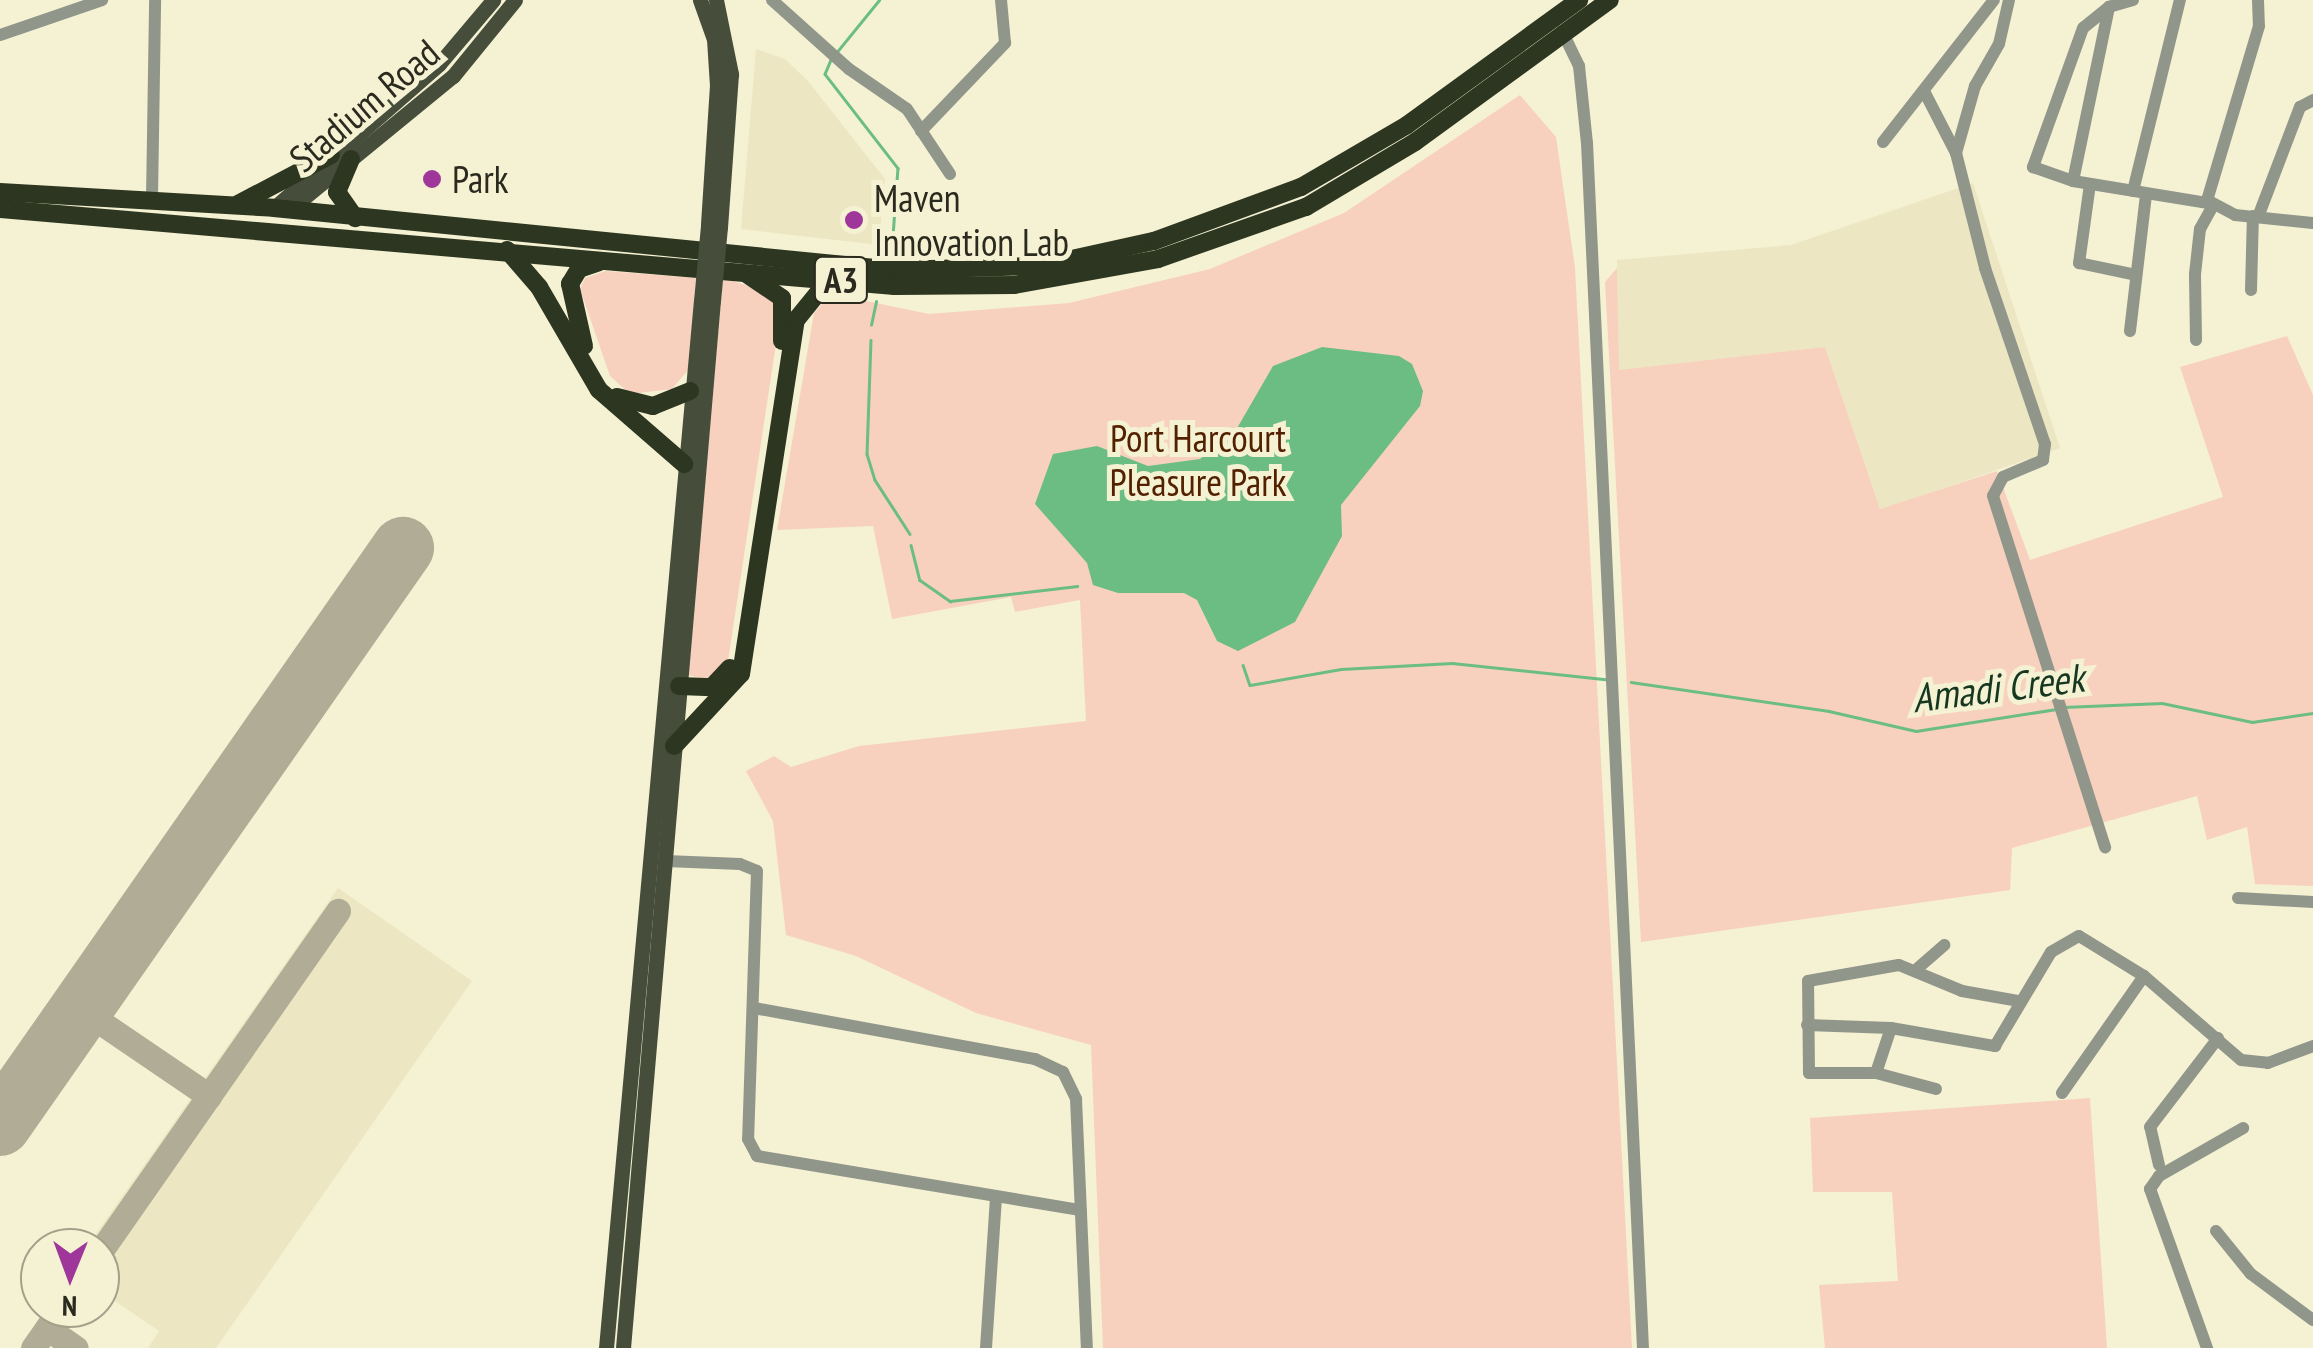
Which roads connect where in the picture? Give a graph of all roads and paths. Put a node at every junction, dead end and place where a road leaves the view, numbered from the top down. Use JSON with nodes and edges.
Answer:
{"nodes":[{"id":1,"x":102,"y":0,"type":"edge"},
{"id":2,"x":155,"y":0,"type":"edge"},
{"id":3,"x":493,"y":0,"type":"edge"},
{"id":4,"x":516,"y":0,"type":"edge"},
{"id":5,"x":700,"y":0,"type":"edge"},
{"id":6,"x":716,"y":0,"type":"edge"},
{"id":7,"x":772,"y":0,"type":"edge"},
{"id":8,"x":1001,"y":0,"type":"edge"},
{"id":9,"x":1580,"y":0,"type":"edge"},
{"id":10,"x":1610,"y":0,"type":"edge"},
{"id":11,"x":1994,"y":0,"type":"edge"},
{"id":12,"x":2008,"y":0,"type":"edge"},
{"id":13,"x":2132,"y":0,"type":"edge"},
{"id":14,"x":2180,"y":0,"type":"edge"},
{"id":15,"x":2258,"y":0,"type":"edge"},
{"id":16,"x":2109,"y":7,"type":"junction"},
{"id":17,"x":1562,"y":32,"type":"junction"},
{"id":18,"x":0,"y":35,"type":"edge"},
{"id":19,"x":1924,"y":91,"type":"junction"},
{"id":20,"x":2313,"y":100,"type":"edge"},
{"id":21,"x":921,"y":131,"type":"junction"},
{"id":22,"x":1883,"y":142,"type":"dead end"},
{"id":23,"x":1956,"y":153,"type":"junction"},
{"id":24,"x":331,"y":155,"type":"junction"},
{"id":25,"x":351,"y":159,"type":"junction"},
{"id":26,"x":950,"y":174,"type":"dead end"},
{"id":27,"x":2073,"y":180,"type":"junction"},
{"id":28,"x":2090,"y":184,"type":"junction"},
{"id":29,"x":0,"y":192,"type":"edge"},
{"id":30,"x":2140,"y":193,"type":"junction"},
{"id":31,"x":152,"y":199,"type":"junction"},
{"id":32,"x":2210,"y":205,"type":"junction"},
{"id":33,"x":234,"y":206,"type":"junction"},
{"id":34,"x":0,"y":209,"type":"edge"},
{"id":35,"x":282,"y":210,"type":"junction"},
{"id":36,"x":2255,"y":217,"type":"junction"},
{"id":37,"x":356,"y":218,"type":"junction"},
{"id":38,"x":2313,"y":223,"type":"edge"},
{"id":39,"x":714,"y":226,"type":"junction"},
{"id":40,"x":507,"y":250,"type":"junction"},
{"id":41,"x":606,"y":260,"type":"junction"},
{"id":42,"x":739,"y":270,"type":"junction"},
{"id":43,"x":2136,"y":275,"type":"junction"},
{"id":44,"x":856,"y":281,"type":"junction"},
{"id":45,"x":2251,"y":290,"type":"dead end"},
{"id":46,"x":707,"y":301,"type":"junction"},
{"id":47,"x":2130,"y":331,"type":"dead end"},
{"id":48,"x":2196,"y":340,"type":"dead end"},
{"id":49,"x":690,"y":391,"type":"junction"},
{"id":50,"x":684,"y":464,"type":"junction"},
{"id":51,"x":679,"y":686,"type":"junction"},
{"id":52,"x":674,"y":746,"type":"junction"},
{"id":53,"x":2106,"y":848,"type":"dead end"},
{"id":54,"x":666,"y":861,"type":"junction"},
{"id":55,"x":2238,"y":898,"type":"dead end"},
{"id":56,"x":2313,"y":902,"type":"edge"},
{"id":57,"x":1944,"y":945,"type":"dead end"},
{"id":58,"x":1918,"y":968,"type":"junction"},
{"id":59,"x":2144,"y":976,"type":"junction"},
{"id":60,"x":2019,"y":1001,"type":"junction"},
{"id":61,"x":754,"y":1008,"type":"junction"},
{"id":62,"x":1806,"y":1025,"type":"junction"},
{"id":63,"x":1892,"y":1028,"type":"junction"},
{"id":64,"x":2218,"y":1038,"type":"junction"},
{"id":65,"x":2313,"y":1046,"type":"edge"},
{"id":66,"x":1876,"y":1073,"type":"junction"},
{"id":67,"x":1936,"y":1089,"type":"dead end"},
{"id":68,"x":2062,"y":1093,"type":"dead end"},
{"id":69,"x":2243,"y":1128,"type":"dead end"},
{"id":70,"x":2160,"y":1164,"type":"dead end"},
{"id":71,"x":996,"y":1197,"type":"junction"},
{"id":72,"x":1082,"y":1210,"type":"junction"},
{"id":73,"x":2216,"y":1231,"type":"dead end"},
{"id":74,"x":2313,"y":1320,"type":"edge"},
{"id":75,"x":606,"y":1348,"type":"edge"},
{"id":76,"x":623,"y":1348,"type":"edge"},
{"id":77,"x":986,"y":1348,"type":"edge"},
{"id":78,"x":1087,"y":1348,"type":"edge"},
{"id":79,"x":1642,"y":1348,"type":"edge"},
{"id":80,"x":2208,"y":1348,"type":"edge"}],
"edges":[{"from":1,"to":18,"type":"street"},
{"from":2,"to":31,"type":"street"},
{"from":3,"to":24,"type":"main road","name":"Stadium Road"},
{"from":4,"to":25,"type":"main road","name":"Stadium Road"},
{"from":5,"to":39,"type":"main road"},
{"from":6,"to":39,"type":"main road"},
{"from":7,"to":21,"type":"street"},
{"from":8,"to":21,"type":"street"},
{"from":9,"to":37,"type":"highway","number":"A3"},
{"from":10,"to":17,"type":"highway","number":"A3"},
{"from":11,"to":19,"type":"street"},
{"from":12,"to":23,"type":"street"},
{"from":13,"to":16,"type":"street"},
{"from":14,"to":30,"type":"street"},
{"from":15,"to":32,"type":"street"},
{"from":16,"to":27,"type":"street"},
{"from":16,"to":27,"type":"street"},
{"from":17,"to":44,"type":"highway","number":"A3"},
{"from":17,"to":79,"type":"street"},
{"from":19,"to":22,"type":"street"},
{"from":19,"to":23,"type":"street"},
{"from":20,"to":36,"type":"street"},
{"from":21,"to":26,"type":"street"},
{"from":23,"to":53,"type":"street"},
{"from":24,"to":33,"type":"highway"},
{"from":24,"to":35,"type":"main road","name":"Stadium Road"},
{"from":25,"to":35,"type":"main road","name":"Stadium Road"},
{"from":25,"to":37,"type":"highway"},
{"from":27,"to":28,"type":"street"},
{"from":28,"to":30,"type":"street"},
{"from":28,"to":43,"type":"street"},
{"from":29,"to":31,"type":"highway","number":"A3"},
{"from":30,"to":32,"type":"street"},
{"from":30,"to":43,"type":"street"},
{"from":31,"to":33,"type":"highway","number":"A3"},
{"from":32,"to":36,"type":"street"},
{"from":32,"to":48,"type":"street"},
{"from":33,"to":35,"type":"highway","number":"A3"},
{"from":34,"to":40,"type":"highway","number":"A3"},
{"from":35,"to":37,"type":"highway","number":"A3"},
{"from":36,"to":38,"type":"street"},
{"from":36,"to":45,"type":"street"},
{"from":39,"to":46,"type":"main road","bridge":true},
{"from":40,"to":41,"type":"highway","number":"A3"},
{"from":40,"to":50,"type":"highway"},
{"from":41,"to":42,"type":"highway","number":"A3"},
{"from":41,"to":49,"type":"highway"},
{"from":42,"to":44,"type":"highway","number":"A3"},
{"from":42,"to":51,"type":"highway"},
{"from":43,"to":47,"type":"street"},
{"from":44,"to":52,"type":"highway"},
{"from":46,"to":49,"type":"main road"},
{"from":46,"to":51,"type":"main road"},
{"from":49,"to":50,"type":"main road"},
{"from":50,"to":75,"type":"main road"},
{"from":51,"to":52,"type":"main road"},
{"from":52,"to":54,"type":"main road"},
{"from":54,"to":61,"type":"street"},
{"from":54,"to":76,"type":"main road"},
{"from":55,"to":56,"type":"street"},
{"from":57,"to":58,"type":"street"},
{"from":58,"to":60,"type":"street"},
{"from":58,"to":62,"type":"street"},
{"from":59,"to":60,"type":"street"},
{"from":59,"to":64,"type":"street"},
{"from":59,"to":68,"type":"street"},
{"from":60,"to":63,"type":"street"},
{"from":61,"to":71,"type":"street"},
{"from":61,"to":72,"type":"street"},
{"from":62,"to":63,"type":"street"},
{"from":62,"to":66,"type":"street"},
{"from":63,"to":66,"type":"street"},
{"from":64,"to":65,"type":"street"},
{"from":64,"to":70,"type":"street"},
{"from":66,"to":67,"type":"street"},
{"from":69,"to":80,"type":"street"},
{"from":71,"to":72,"type":"street"},
{"from":71,"to":77,"type":"street"},
{"from":72,"to":78,"type":"street"},
{"from":73,"to":74,"type":"street"}]}
